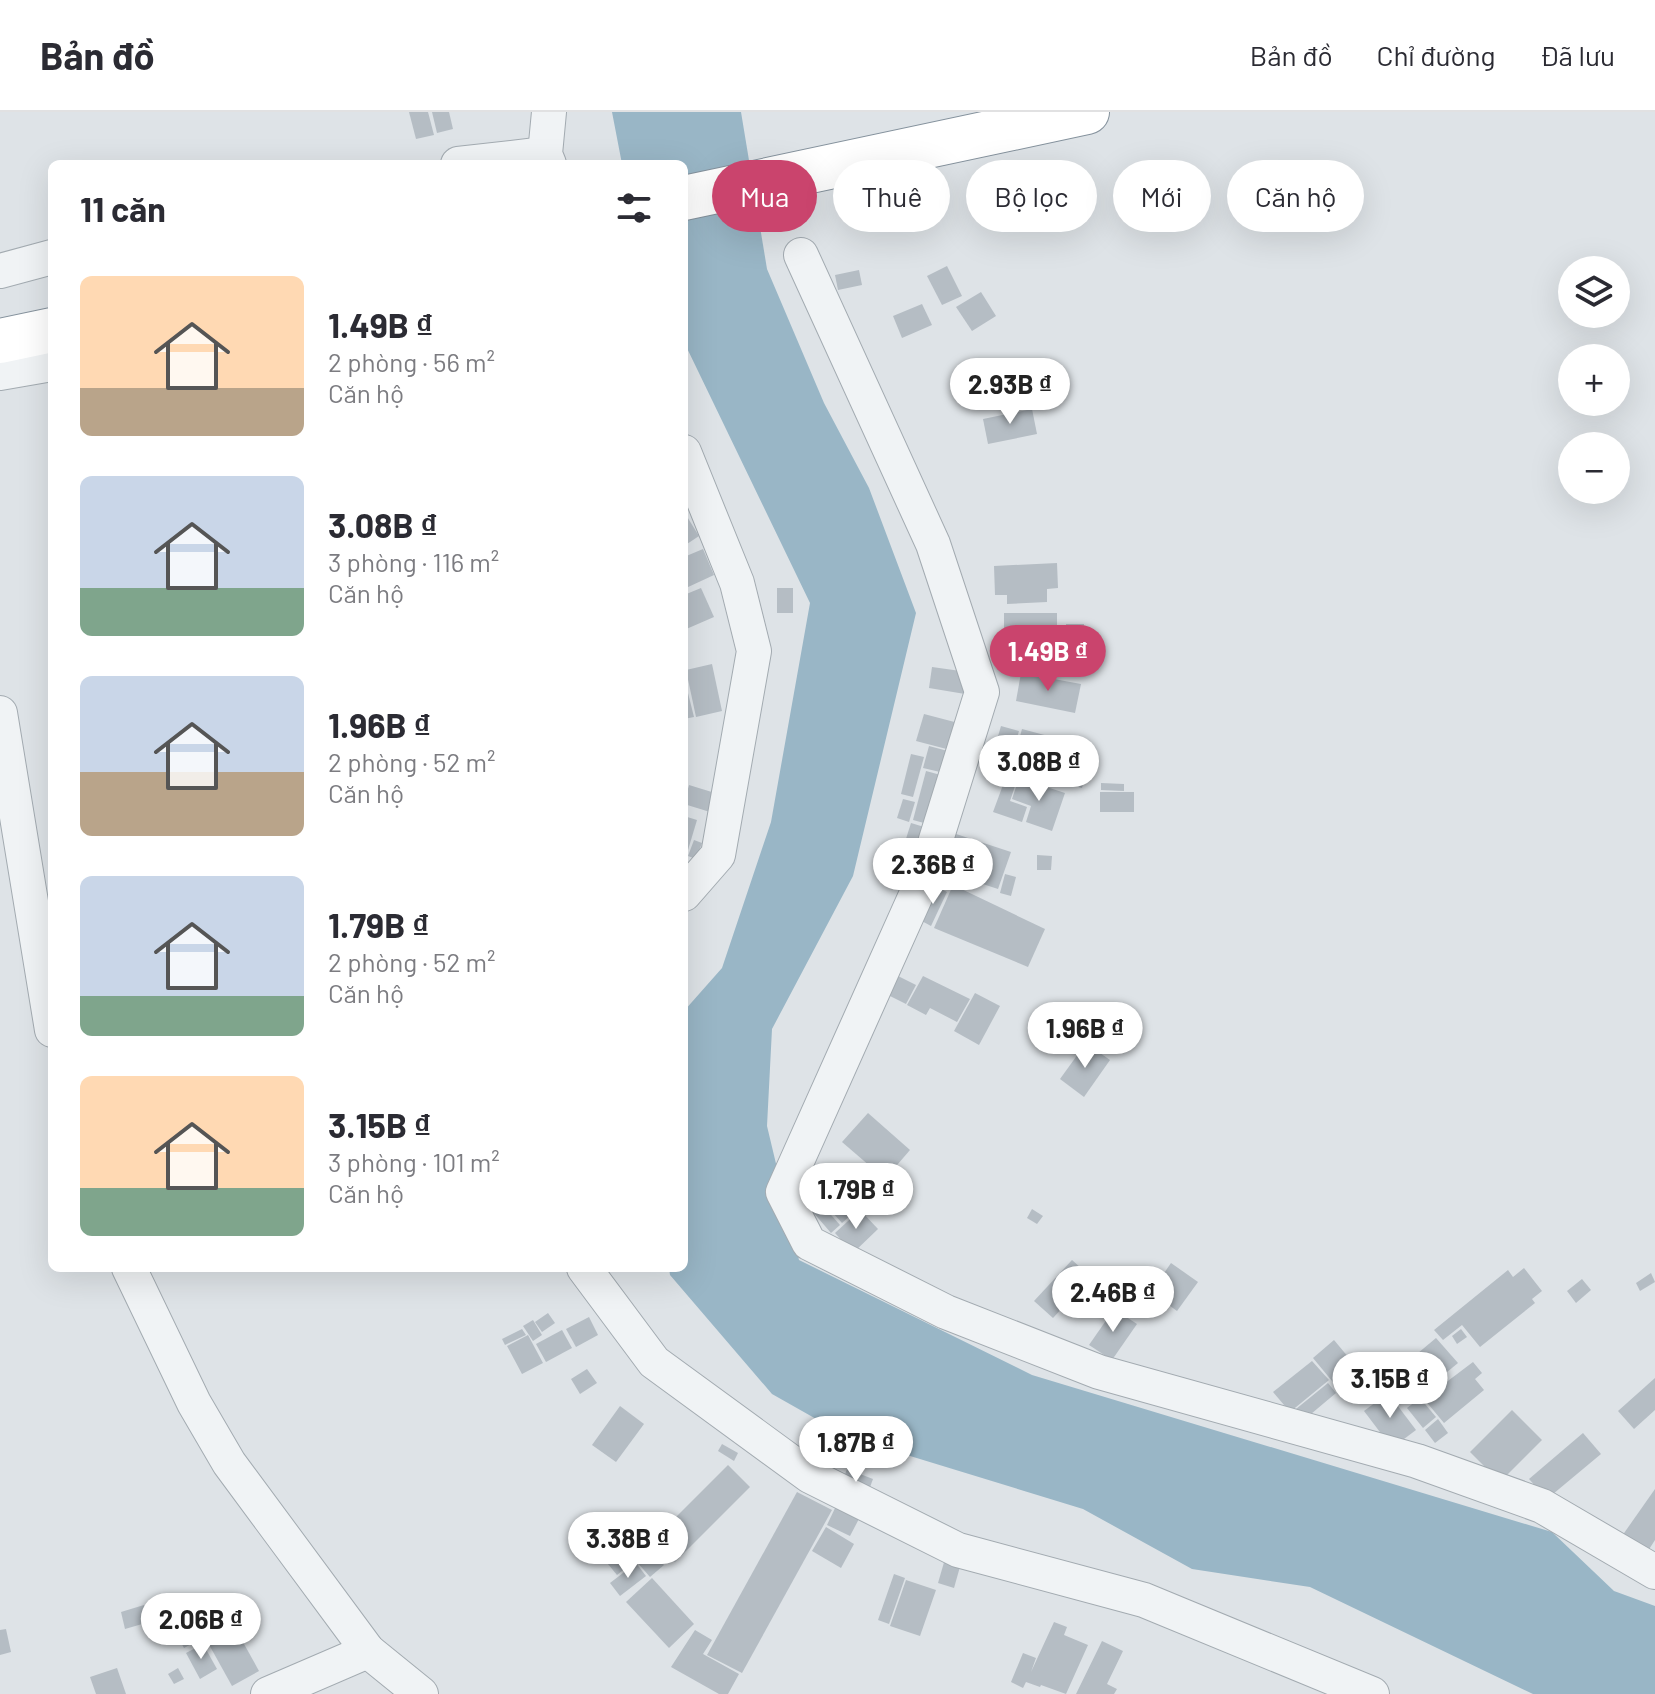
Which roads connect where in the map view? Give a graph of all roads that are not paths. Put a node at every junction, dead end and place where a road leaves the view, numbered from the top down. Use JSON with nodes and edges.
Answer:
{"nodes":[{"id":1,"x":549,"y":112,"type":"edge"},
{"id":2,"x":1087,"y":112,"type":"edge"},
{"id":3,"x":547,"y":159,"type":"edge"},
{"id":4,"x":688,"y":197,"type":"edge"},
{"id":5,"x":801,"y":255,"type":"dead end"},
{"id":6,"x":48,"y":258,"type":"edge"},
{"id":7,"x":0,"y":271,"type":"edge"},
{"id":8,"x":48,"y":331,"type":"edge"},
{"id":9,"x":0,"y":341,"type":"edge"},
{"id":10,"x":48,"y":365,"type":"edge"},
{"id":11,"x":0,"y":373,"type":"edge"},
{"id":12,"x":688,"y":462,"type":"edge"},
{"id":13,"x":0,"y":713,"type":"edge"},
{"id":14,"x":688,"y":889,"type":"edge"},
{"id":15,"x":48,"y":1006,"type":"edge"},
{"id":16,"x":131,"y":1272,"type":"edge"},
{"id":17,"x":587,"y":1272,"type":"edge"},
{"id":18,"x":1655,"y":1572,"type":"edge"},
{"id":19,"x":368,"y":1651,"type":"junction"},
{"id":20,"x":268,"y":1694,"type":"edge"},
{"id":21,"x":421,"y":1694,"type":"edge"},
{"id":22,"x":1371,"y":1694,"type":"edge"}],
"edges":[{"from":1,"to":3,"type":"street"},
{"from":2,"to":4,"type":"highway"},
{"from":5,"to":18,"type":"street"},
{"from":6,"to":7,"type":"street"},
{"from":8,"to":9,"type":"highway"},
{"from":10,"to":11,"type":"street"},
{"from":12,"to":14,"type":"street"},
{"from":13,"to":15,"type":"street"},
{"from":16,"to":19,"type":"street"},
{"from":17,"to":22,"type":"street"},
{"from":19,"to":20,"type":"street"},
{"from":19,"to":21,"type":"street"}]}
